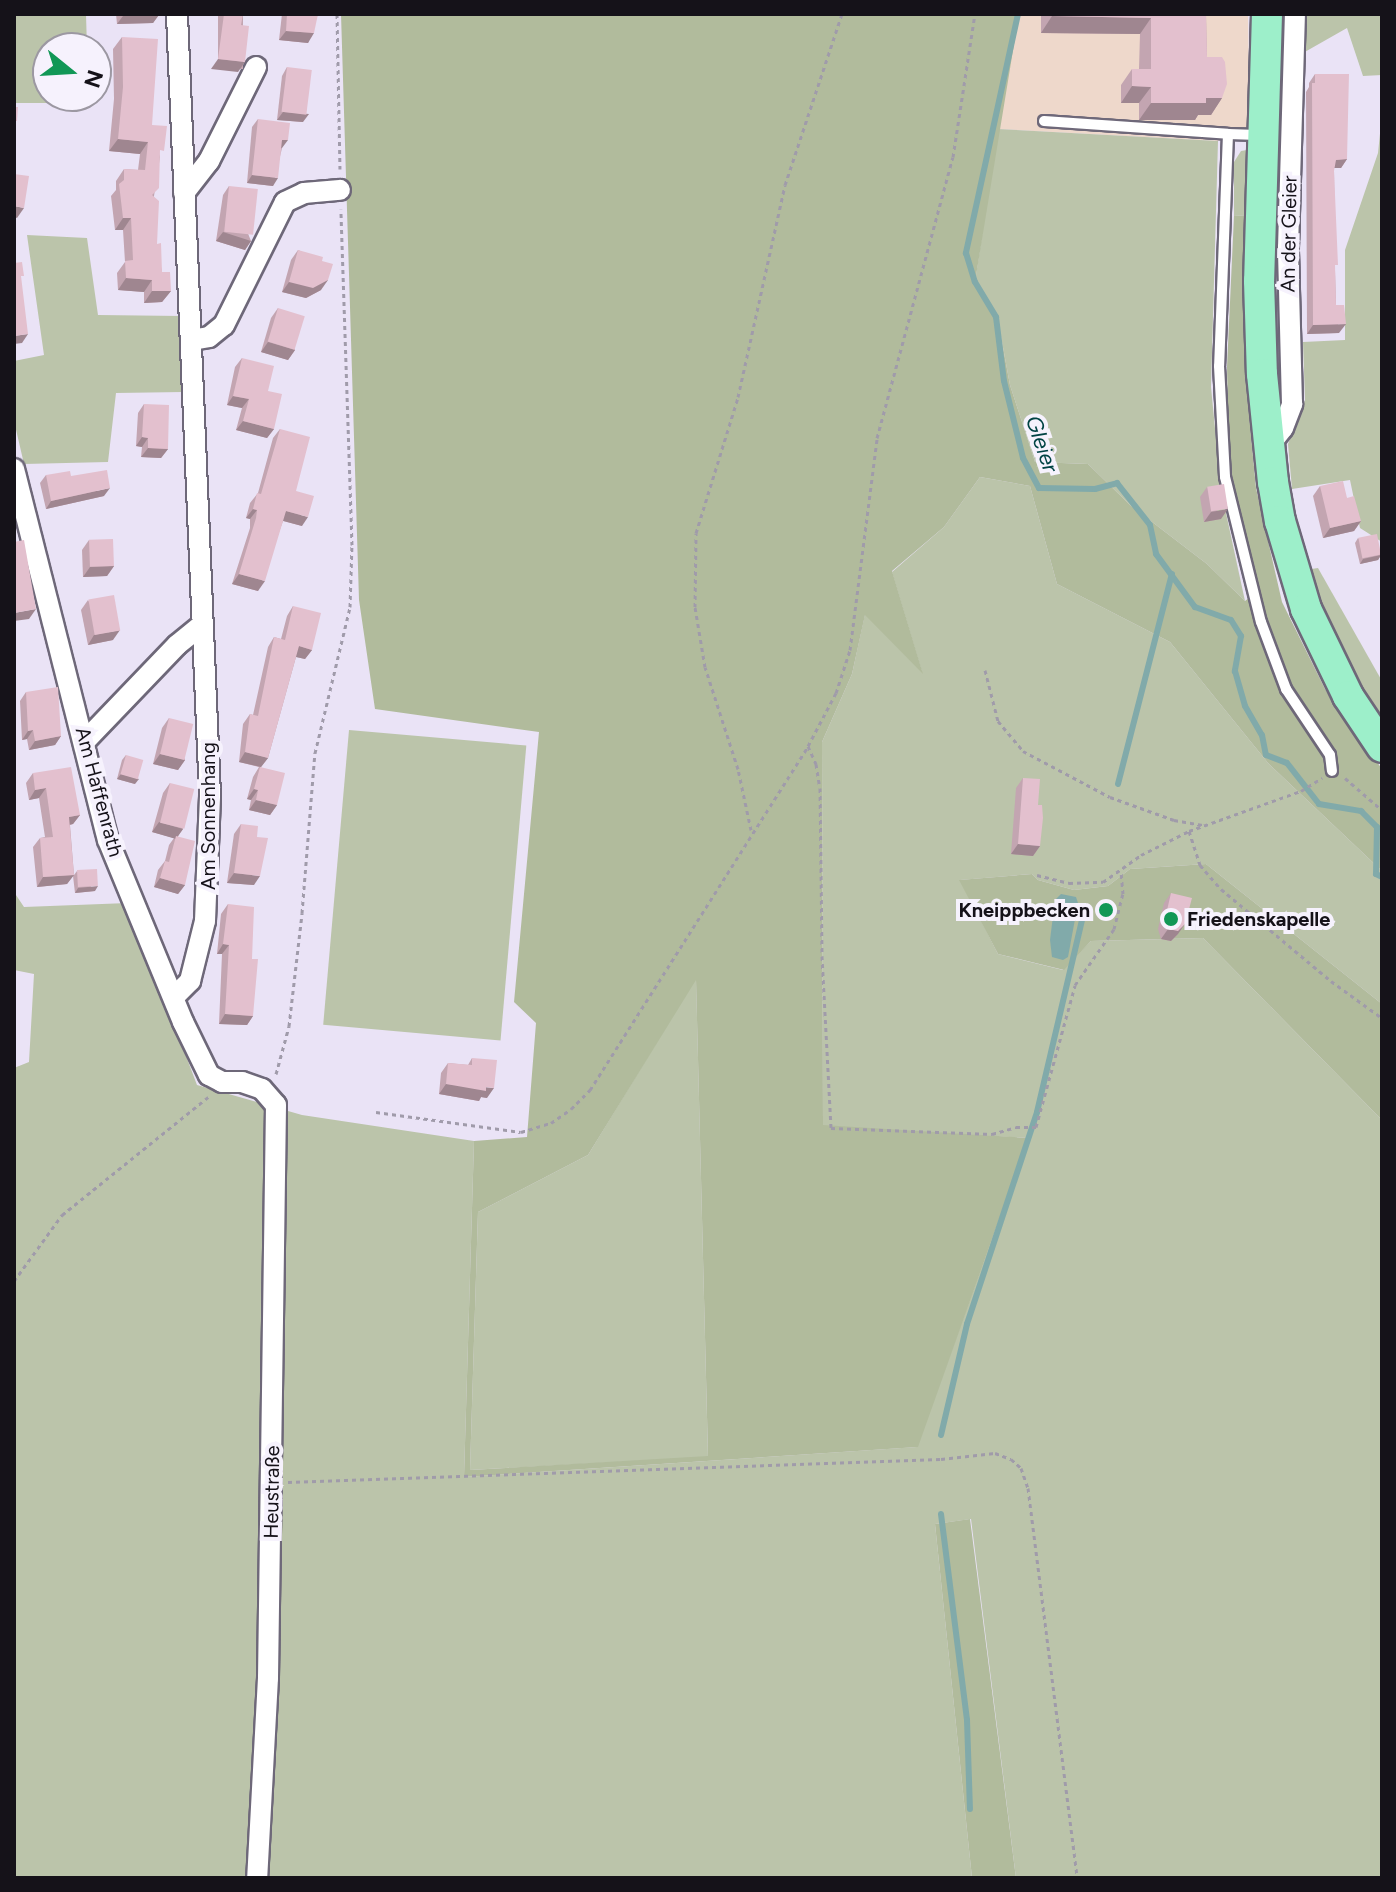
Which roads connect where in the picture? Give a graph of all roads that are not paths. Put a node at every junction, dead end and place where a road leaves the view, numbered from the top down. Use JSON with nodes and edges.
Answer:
{"nodes":[{"id":1,"x":177,"y":14,"type":"edge"},
{"id":2,"x":1267,"y":14,"type":"edge"},
{"id":3,"x":1295,"y":14,"type":"edge"},
{"id":4,"x":256,"y":67,"type":"dead end"},
{"id":5,"x":1044,"y":121,"type":"dead end"},
{"id":6,"x":1228,"y":134,"type":"junction"},
{"id":7,"x":1264,"y":135,"type":"junction"},
{"id":8,"x":340,"y":190,"type":"road end"},
{"id":9,"x":184,"y":193,"type":"junction"},
{"id":10,"x":191,"y":340,"type":"junction"},
{"id":11,"x":1268,"y":447,"type":"junction"},
{"id":12,"x":14,"y":469,"type":"edge"},
{"id":13,"x":202,"y":625,"type":"junction"},
{"id":14,"x":85,"y":741,"type":"junction"},
{"id":15,"x":1382,"y":747,"type":"edge"},
{"id":16,"x":1332,"y":771,"type":"road end"},
{"id":17,"x":174,"y":997,"type":"junction"},
{"id":18,"x":274,"y":1101,"type":"joint"},
{"id":19,"x":257,"y":1878,"type":"edge"}],
"edges":[{"from":1,"to":9,"type":"street","name":"Am Sonnenhang"},
{"from":2,"to":7,"type":"main road","name":"An der Gleier"},
{"from":3,"to":11,"type":"street","name":"An der Gleier"},
{"from":4,"to":9,"type":"street"},
{"from":5,"to":6,"type":"lane"},
{"from":6,"to":7,"type":"lane"},
{"from":6,"to":16,"type":"lane"},
{"from":7,"to":11,"type":"main road","name":"An der Gleier"},
{"from":8,"to":10,"type":"street"},
{"from":9,"to":10,"type":"street","name":"Am Sonnenhang"},
{"from":10,"to":13,"type":"street","name":"Am Sonnenhang"},
{"from":11,"to":15,"type":"main road","name":"An der Gleier"},
{"from":12,"to":14,"type":"street","name":"Am Haffenrath"},
{"from":13,"to":14,"type":"street"},
{"from":13,"to":17,"type":"street","name":"Am Sonnenhang"},
{"from":14,"to":17,"type":"street","name":"Am Haffenrath"},
{"from":17,"to":18,"type":"street","name":"Am Haffenrath"},
{"from":18,"to":19,"type":"street","name":"Heustraße"}]}
